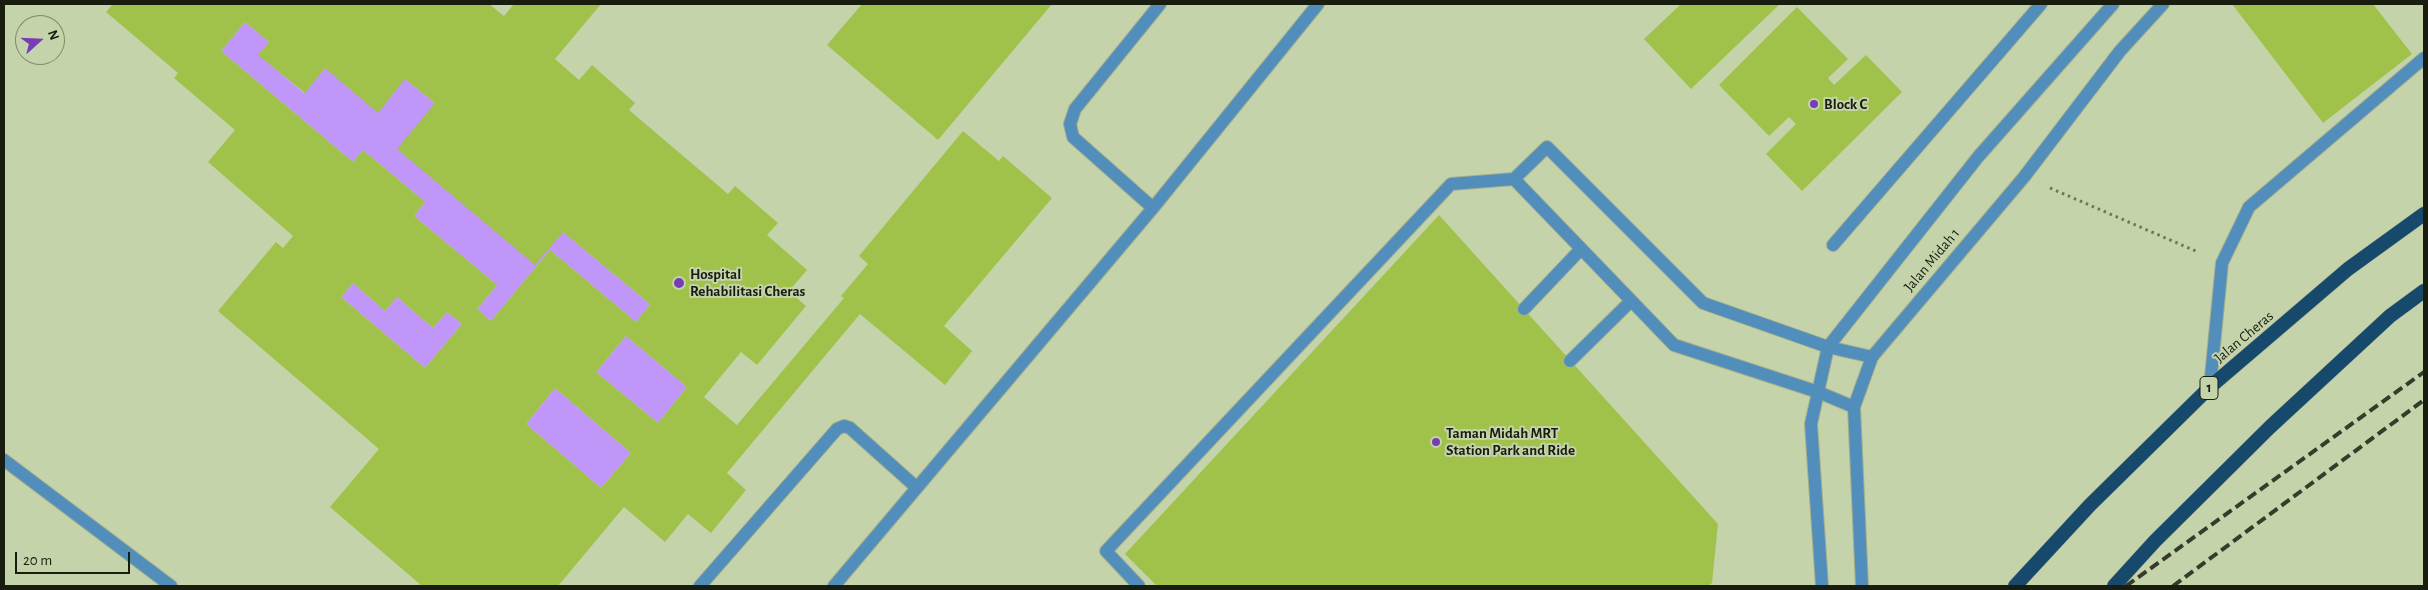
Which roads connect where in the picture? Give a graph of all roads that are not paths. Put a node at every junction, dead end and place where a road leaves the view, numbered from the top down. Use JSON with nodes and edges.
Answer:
{"nodes":[{"id":1,"x":1160,"y":4,"type":"edge"},
{"id":2,"x":1318,"y":4,"type":"edge"},
{"id":3,"x":2040,"y":4,"type":"edge"},
{"id":4,"x":2113,"y":4,"type":"edge"},
{"id":5,"x":2163,"y":4,"type":"edge"},
{"id":6,"x":2424,"y":58,"type":"edge"},
{"id":7,"x":1514,"y":179,"type":"junction"},
{"id":8,"x":1153,"y":208,"type":"junction"},
{"id":9,"x":2424,"y":214,"type":"edge"},
{"id":10,"x":1833,"y":245,"type":"dead end"},
{"id":11,"x":1581,"y":249,"type":"junction"},
{"id":12,"x":2424,"y":291,"type":"edge"},
{"id":13,"x":1631,"y":300,"type":"junction"},
{"id":14,"x":1524,"y":309,"type":"dead end"},
{"id":15,"x":1828,"y":346,"type":"junction"},
{"id":16,"x":1872,"y":358,"type":"junction"},
{"id":17,"x":1570,"y":361,"type":"dead end"},
{"id":18,"x":2210,"y":387,"type":"junction"},
{"id":19,"x":1818,"y":392,"type":"junction"},
{"id":20,"x":1854,"y":407,"type":"junction"},
{"id":21,"x":4,"y":460,"type":"edge"},
{"id":22,"x":916,"y":487,"type":"junction"},
{"id":23,"x":171,"y":586,"type":"edge"},
{"id":24,"x":700,"y":586,"type":"edge"},
{"id":25,"x":834,"y":586,"type":"edge"},
{"id":26,"x":1139,"y":586,"type":"edge"},
{"id":27,"x":1822,"y":586,"type":"edge"},
{"id":28,"x":1862,"y":586,"type":"edge"},
{"id":29,"x":2015,"y":586,"type":"edge"},
{"id":30,"x":2114,"y":586,"type":"edge"}],
"edges":[{"from":1,"to":8,"type":"street"},
{"from":2,"to":8,"type":"street"},
{"from":3,"to":10,"type":"street"},
{"from":4,"to":15,"type":"street","name":"Jalan Midah 1"},
{"from":5,"to":16,"type":"street","name":"Jalan Midah 1"},
{"from":6,"to":18,"type":"street"},
{"from":7,"to":11,"type":"street"},
{"from":7,"to":15,"type":"street"},
{"from":7,"to":26,"type":"street"},
{"from":8,"to":22,"type":"street"},
{"from":9,"to":18,"type":"highway","name":"Jalan Cheras","number":"1"},
{"from":11,"to":13,"type":"street"},
{"from":11,"to":14,"type":"street"},
{"from":12,"to":30,"type":"highway"},
{"from":13,"to":17,"type":"street"},
{"from":13,"to":19,"type":"street"},
{"from":15,"to":16,"type":"street"},
{"from":15,"to":19,"type":"street","name":"Jalan Midah 1"},
{"from":16,"to":20,"type":"street","name":"Jalan Midah 1"},
{"from":18,"to":29,"type":"highway","name":"Jalan Cheras","number":"1"},
{"from":19,"to":20,"type":"street"},
{"from":19,"to":27,"type":"street","name":"Jalan Midah 1"},
{"from":20,"to":28,"type":"street","name":"Jalan Midah 1"},
{"from":21,"to":23,"type":"street"},
{"from":22,"to":24,"type":"street"},
{"from":22,"to":25,"type":"street"}]}
